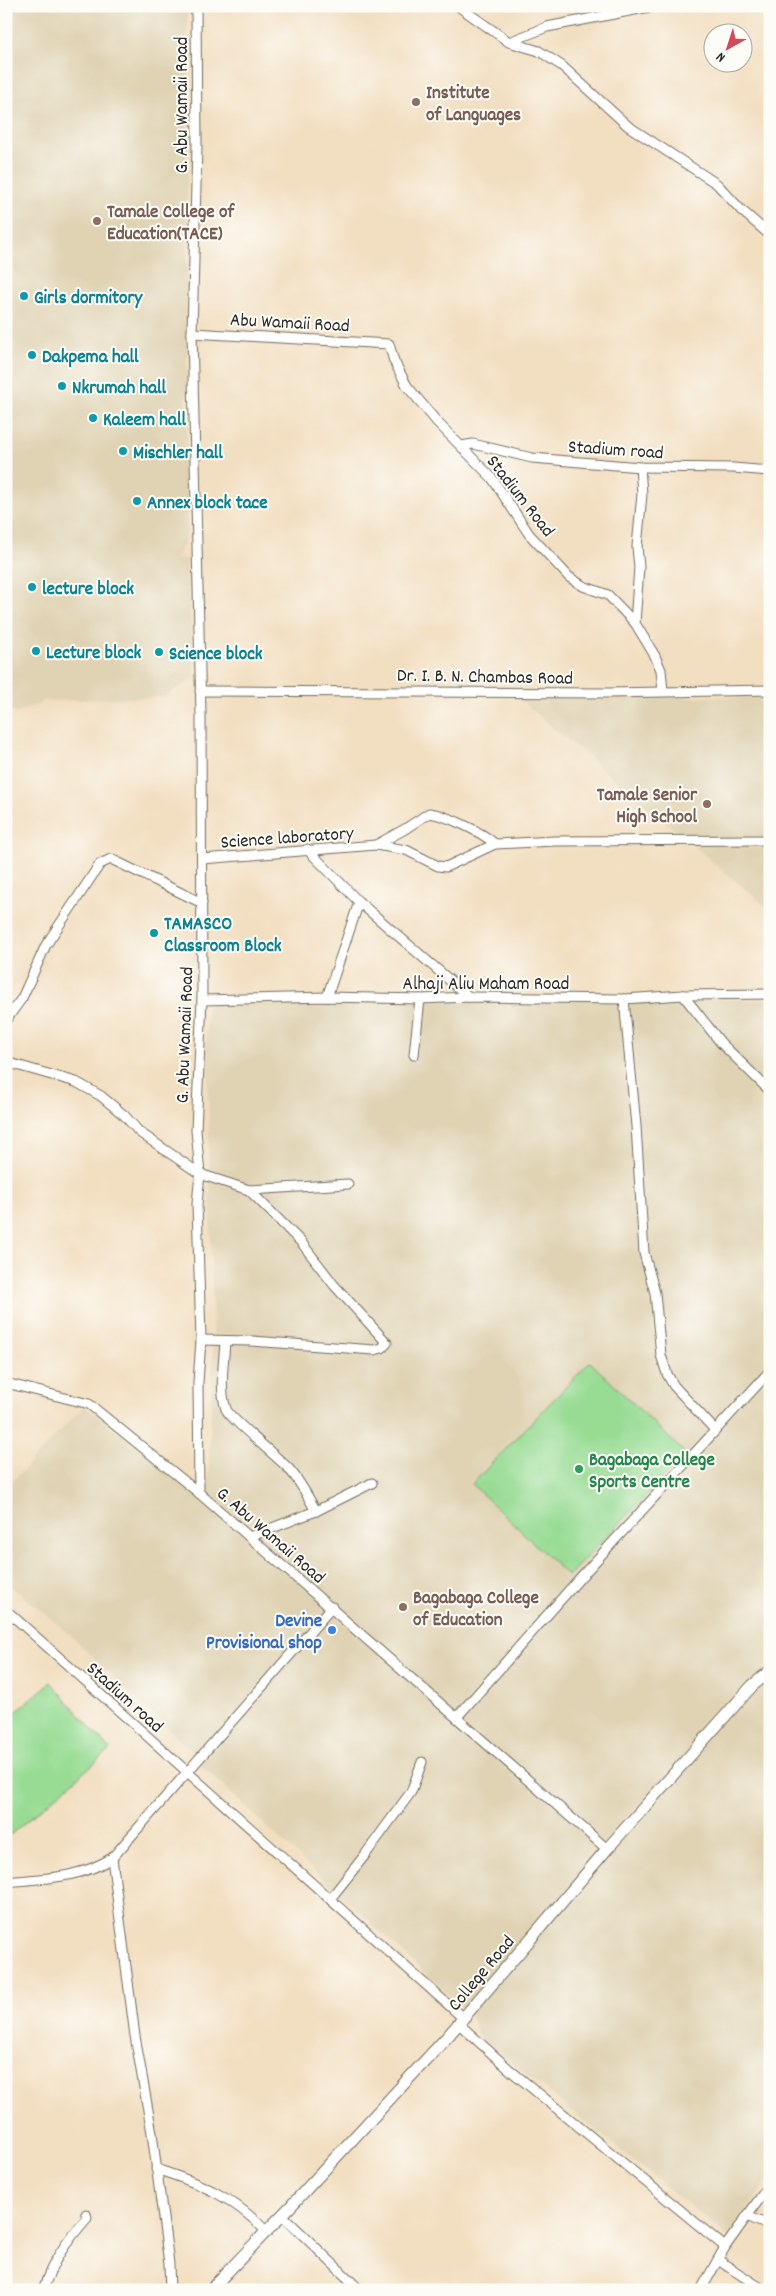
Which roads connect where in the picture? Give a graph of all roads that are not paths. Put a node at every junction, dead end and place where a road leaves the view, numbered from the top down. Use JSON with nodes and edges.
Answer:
{"nodes":[{"id":1,"x":196,"y":6,"type":"edge"},
{"id":2,"x":458,"y":6,"type":"edge"},
{"id":3,"x":655,"y":6,"type":"edge"},
{"id":4,"x":509,"y":42,"type":"junction"},
{"id":5,"x":770,"y":235,"type":"edge"},
{"id":6,"x":192,"y":333,"type":"junction"},
{"id":7,"x":386,"y":342,"type":"joint"},
{"id":8,"x":461,"y":446,"type":"junction"},
{"id":9,"x":640,"y":467,"type":"junction"},
{"id":10,"x":770,"y":471,"type":"edge"},
{"id":11,"x":635,"y":624,"type":"junction"},
{"id":12,"x":200,"y":690,"type":"junction"},
{"id":13,"x":770,"y":690,"type":"edge"},
{"id":14,"x":663,"y":691,"type":"junction"},
{"id":15,"x":770,"y":840,"type":"edge"},
{"id":16,"x":496,"y":844,"type":"junction"},
{"id":17,"x":376,"y":845,"type":"junction"},
{"id":18,"x":307,"y":849,"type":"junction"},
{"id":19,"x":202,"y":859,"type":"junction"},
{"id":20,"x":359,"y":902,"type":"junction"},
{"id":21,"x":202,"y":903,"type":"junction"},
{"id":22,"x":770,"y":994,"type":"edge"},
{"id":23,"x":683,"y":995,"type":"junction"},
{"id":24,"x":327,"y":997,"type":"junction"},
{"id":25,"x":469,"y":997,"type":"junction"},
{"id":26,"x":420,"y":999,"type":"junction"},
{"id":27,"x":624,"y":999,"type":"junction"},
{"id":28,"x":202,"y":1000,"type":"junction"},
{"id":29,"x":6,"y":1020,"type":"edge"},
{"id":30,"x":414,"y":1055,"type":"dead end"},
{"id":31,"x":6,"y":1062,"type":"edge"},
{"id":32,"x":770,"y":1091,"type":"edge"},
{"id":33,"x":200,"y":1174,"type":"junction"},
{"id":34,"x":348,"y":1184,"type":"dead end"},
{"id":35,"x":249,"y":1190,"type":"junction"},
{"id":36,"x":201,"y":1340,"type":"junction"},
{"id":37,"x":225,"y":1341,"type":"junction"},
{"id":38,"x":770,"y":1371,"type":"edge"},
{"id":39,"x":6,"y":1383,"type":"edge"},
{"id":40,"x":715,"y":1430,"type":"junction"},
{"id":41,"x":372,"y":1483,"type":"dead end"},
{"id":42,"x":199,"y":1493,"type":"junction"},
{"id":43,"x":316,"y":1511,"type":"junction"},
{"id":44,"x":249,"y":1537,"type":"junction"},
{"id":45,"x":332,"y":1607,"type":"junction"},
{"id":46,"x":6,"y":1610,"type":"edge"},
{"id":47,"x":770,"y":1671,"type":"edge"},
{"id":48,"x":457,"y":1717,"type":"junction"},
{"id":49,"x":422,"y":1762,"type":"dead end"},
{"id":50,"x":187,"y":1772,"type":"junction"},
{"id":51,"x":607,"y":1849,"type":"junction"},
{"id":52,"x":112,"y":1858,"type":"junction"},
{"id":53,"x":6,"y":1882,"type":"edge"},
{"id":54,"x":330,"y":1899,"type":"junction"},
{"id":55,"x":461,"y":2021,"type":"junction"},
{"id":56,"x":156,"y":2170,"type":"junction"},
{"id":57,"x":770,"y":2184,"type":"edge"},
{"id":58,"x":86,"y":2214,"type":"dead end"},
{"id":59,"x":282,"y":2215,"type":"junction"},
{"id":60,"x":747,"y":2216,"type":"junction"},
{"id":61,"x":770,"y":2226,"type":"edge"},
{"id":62,"x":266,"y":2231,"type":"junction"},
{"id":63,"x":725,"y":2248,"type":"junction"},
{"id":64,"x":718,"y":2260,"type":"junction"},
{"id":65,"x":43,"y":2290,"type":"edge"},
{"id":66,"x":170,"y":2290,"type":"edge"},
{"id":67,"x":210,"y":2290,"type":"edge"},
{"id":68,"x":360,"y":2290,"type":"edge"},
{"id":69,"x":701,"y":2290,"type":"edge"},
{"id":70,"x":764,"y":2290,"type":"edge"}],
"edges":[{"from":1,"to":6,"type":"street","name":"G. Abu Wamaii Road"},
{"from":2,"to":4,"type":"street"},
{"from":3,"to":4,"type":"street"},
{"from":4,"to":5,"type":"street"},
{"from":6,"to":7,"type":"street","name":"Abu Wamaii Road"},
{"from":6,"to":12,"type":"street","name":"G. Abu Wamaii Road"},
{"from":7,"to":8,"type":"street","name":"Stadium Road"},
{"from":8,"to":9,"type":"street","name":"Stadium road"},
{"from":8,"to":11,"type":"street","name":"Stadium Road"},
{"from":9,"to":10,"type":"street","name":"Stadium road"},
{"from":9,"to":11,"type":"street"},
{"from":11,"to":14,"type":"street","name":"Stadium Road"},
{"from":12,"to":14,"type":"street","name":"Dr. I. B. N. Chambas Road"},
{"from":12,"to":19,"type":"street","name":"G. Abu Wamaii Road"},
{"from":13,"to":14,"type":"street","name":"Dr. I. B. N. Chambas Road"},
{"from":15,"to":16,"type":"street"},
{"from":16,"to":17,"type":"street"},
{"from":16,"to":17,"type":"street"},
{"from":17,"to":18,"type":"street","name":"Science laboratory"},
{"from":18,"to":19,"type":"street","name":"Science laboratory"},
{"from":18,"to":20,"type":"street"},
{"from":19,"to":21,"type":"street","name":"G. Abu Wamaii Road"},
{"from":20,"to":24,"type":"street"},
{"from":20,"to":25,"type":"street"},
{"from":21,"to":28,"type":"street","name":"G. Abu Wamaii Road"},
{"from":21,"to":29,"type":"street"},
{"from":22,"to":23,"type":"street","name":"Alhaji Aliu Maham Road"},
{"from":23,"to":27,"type":"street","name":"Alhaji Aliu Maham Road"},
{"from":23,"to":32,"type":"street"},
{"from":24,"to":26,"type":"street","name":"Alhaji Aliu Maham Road"},
{"from":24,"to":28,"type":"street","name":"Alhaji Aliu Maham Road"},
{"from":25,"to":26,"type":"street","name":"Alhaji Aliu Maham Road"},
{"from":25,"to":27,"type":"street","name":"Alhaji Aliu Maham Road"},
{"from":26,"to":30,"type":"street"},
{"from":27,"to":40,"type":"street"},
{"from":28,"to":33,"type":"street","name":"G. Abu Wamaii Road"},
{"from":31,"to":33,"type":"street"},
{"from":33,"to":35,"type":"street"},
{"from":33,"to":36,"type":"street","name":"G. Abu Wamaii Road"},
{"from":34,"to":35,"type":"street"},
{"from":35,"to":37,"type":"street"},
{"from":36,"to":37,"type":"street"},
{"from":36,"to":42,"type":"street","name":"G. Abu Wamaii Road"},
{"from":37,"to":43,"type":"street"},
{"from":38,"to":40,"type":"street"},
{"from":39,"to":42,"type":"street"},
{"from":40,"to":48,"type":"street"},
{"from":41,"to":43,"type":"street"},
{"from":42,"to":44,"type":"street","name":"G. Abu Wamaii Road"},
{"from":43,"to":44,"type":"street"},
{"from":44,"to":45,"type":"street","name":"G. Abu Wamaii Road"},
{"from":45,"to":48,"type":"street","name":"G. Abu Wamaii Road"},
{"from":45,"to":50,"type":"street"},
{"from":46,"to":50,"type":"street","name":"Stadium road"},
{"from":47,"to":51,"type":"street","name":"College Road"},
{"from":48,"to":51,"type":"street","name":"G. Abu Wamaii Road"},
{"from":49,"to":54,"type":"street"},
{"from":50,"to":52,"type":"street"},
{"from":50,"to":54,"type":"street","name":"Stadium road"},
{"from":51,"to":55,"type":"street","name":"College Road"},
{"from":52,"to":53,"type":"street"},
{"from":52,"to":56,"type":"street"},
{"from":54,"to":55,"type":"street","name":"Stadium road"},
{"from":55,"to":59,"type":"street","name":"College Road"},
{"from":55,"to":63,"type":"street","name":"Stadium road"},
{"from":56,"to":62,"type":"street"},
{"from":56,"to":66,"type":"street"},
{"from":57,"to":60,"type":"street"},
{"from":58,"to":65,"type":"street"},
{"from":59,"to":62,"type":"street","name":"College Road"},
{"from":59,"to":68,"type":"street"},
{"from":60,"to":61,"type":"street"},
{"from":60,"to":63,"type":"street"},
{"from":62,"to":67,"type":"street","name":"College Road"},
{"from":63,"to":64,"type":"street"},
{"from":64,"to":69,"type":"street"},
{"from":64,"to":70,"type":"street"}]}
